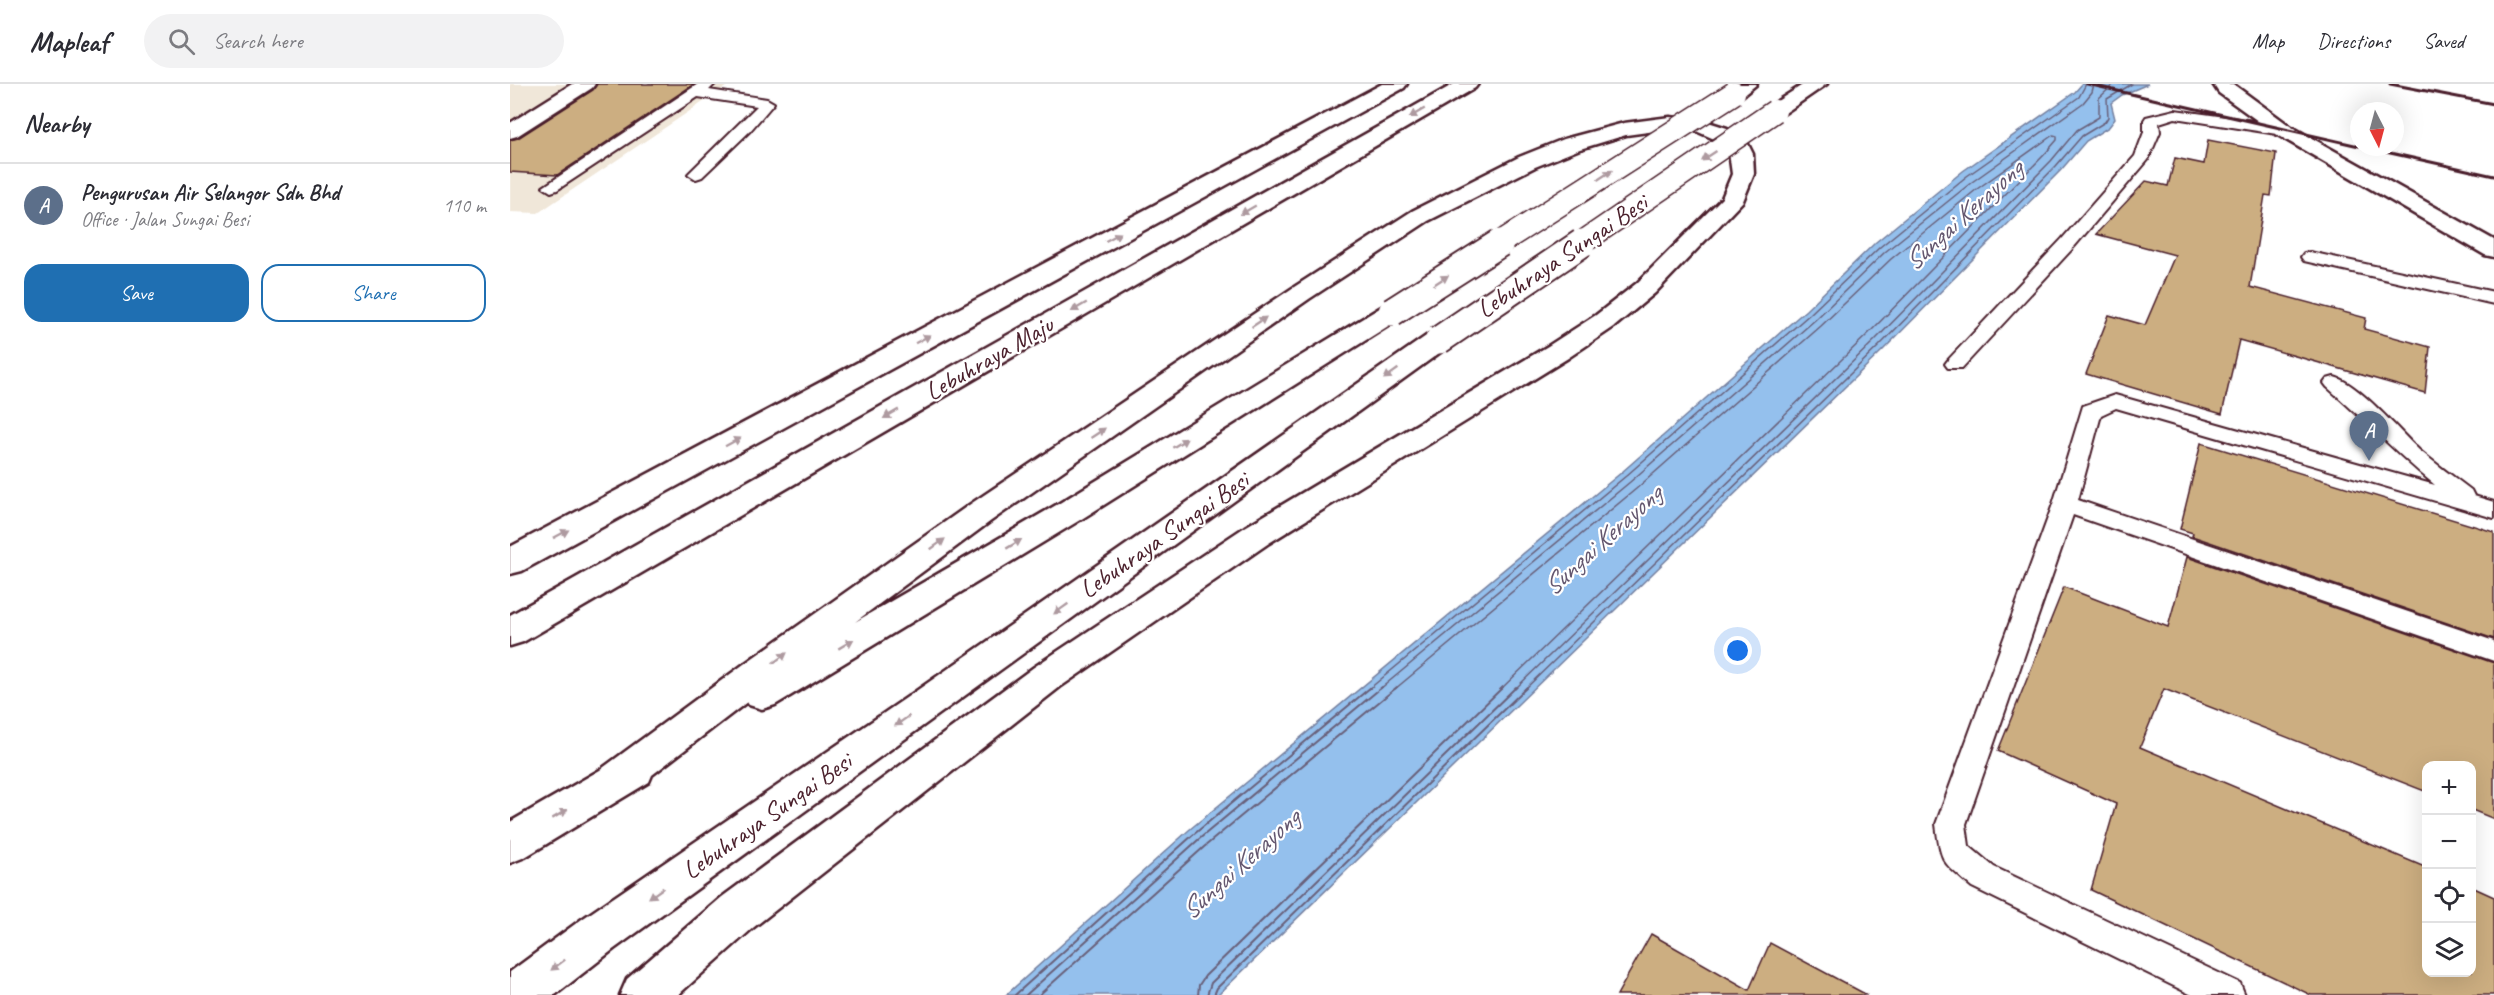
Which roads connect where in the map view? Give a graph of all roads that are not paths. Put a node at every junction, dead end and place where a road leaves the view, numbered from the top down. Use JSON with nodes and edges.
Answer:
{"nodes":[{"id":1,"x":585,"y":84,"type":"edge"},
{"id":2,"x":1397,"y":84,"type":"edge"},
{"id":3,"x":1468,"y":84,"type":"edge"},
{"id":4,"x":1747,"y":84,"type":"edge"},
{"id":5,"x":1817,"y":84,"type":"edge"},
{"id":6,"x":2223,"y":84,"type":"edge"},
{"id":7,"x":702,"y":88,"type":"edge"},
{"id":8,"x":2283,"y":130,"type":"junction"},
{"id":9,"x":510,"y":132,"type":"edge"},
{"id":10,"x":696,"y":174,"type":"dead end"},
{"id":11,"x":551,"y":187,"type":"dead end"},
{"id":12,"x":2494,"y":250,"type":"edge"},
{"id":13,"x":2310,"y":257,"type":"dead end"},
{"id":14,"x":2494,"y":298,"type":"edge"},
{"id":15,"x":1955,"y":364,"type":"dead end"},
{"id":16,"x":2334,"y":383,"type":"dead end"},
{"id":17,"x":2065,"y":504,"type":"junction"},
{"id":18,"x":2483,"y":507,"type":"edge"},
{"id":19,"x":510,"y":562,"type":"edge"},
{"id":20,"x":510,"y":632,"type":"edge"},
{"id":21,"x":2494,"y":651,"type":"edge"},
{"id":22,"x":615,"y":781,"type":"junction"},
{"id":23,"x":510,"y":844,"type":"edge"},
{"id":24,"x":517,"y":995,"type":"edge"},
{"id":25,"x":643,"y":995,"type":"edge"},
{"id":26,"x":2228,"y":995,"type":"edge"}],
"edges":[{"from":1,"to":9,"type":"main road"},
{"from":19,"to":2,"type":"main road","name":"Lebuhraya Maju","one_way":true},
{"from":3,"to":20,"type":"main road","name":"Lebuhraya Maju","one_way":true},
{"from":22,"to":4,"type":"main road","name":"Lebuhraya Sungai Besi","one_way":true,"bridge":true},
{"from":5,"to":24,"type":"main road","name":"Lebuhraya Sungai Besi","one_way":true,"bridge":true},
{"from":6,"to":8,"type":"main road"},
{"from":7,"to":10,"type":"lane"},
{"from":7,"to":11,"type":"lane"},
{"from":8,"to":12,"type":"main road"},
{"from":8,"to":15,"type":"lane"},
{"from":13,"to":14,"type":"lane"},
{"from":16,"to":18,"type":"lane"},
{"from":17,"to":18,"type":"lane"},
{"from":17,"to":21,"type":"lane"},
{"from":17,"to":26,"type":"lane"},
{"from":23,"to":22,"type":"main road","name":"Lebuhraya Sungai Besi","one_way":true},
{"from":22,"to":25,"type":"main road","one_way":true}]}
